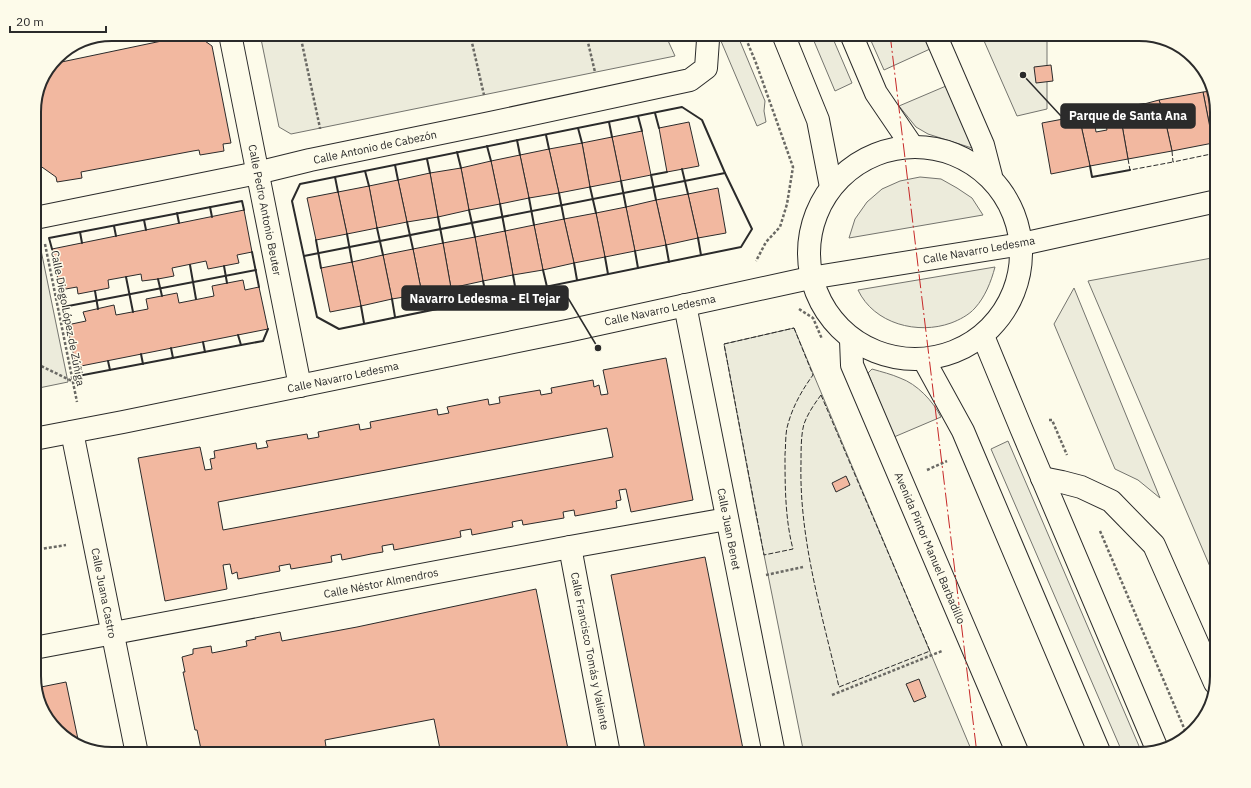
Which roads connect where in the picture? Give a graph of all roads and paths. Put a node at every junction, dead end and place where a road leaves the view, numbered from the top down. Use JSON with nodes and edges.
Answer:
{"nodes":[{"id":1,"x":231,"y":41,"type":"edge"},
{"id":2,"x":301,"y":41,"type":"edge"},
{"id":3,"x":472,"y":41,"type":"edge"},
{"id":4,"x":588,"y":41,"type":"edge"},
{"id":5,"x":708,"y":41,"type":"edge"},
{"id":6,"x":747,"y":41,"type":"edge"},
{"id":7,"x":786,"y":41,"type":"edge"},
{"id":8,"x":854,"y":41,"type":"edge"},
{"id":9,"x":938,"y":41,"type":"edge"},
{"id":10,"x":602,"y":100,"type":"junction"},
{"id":11,"x":490,"y":123,"type":"junction"},
{"id":12,"x":912,"y":146,"type":"junction"},
{"id":13,"x":310,"y":160,"type":"junction"},
{"id":14,"x":257,"y":172,"type":"junction"},
{"id":15,"x":991,"y":176,"type":"junction"},
{"id":16,"x":831,"y":187,"type":"junction"},
{"id":17,"x":1210,"y":203,"type":"edge"},
{"id":18,"x":41,"y":217,"type":"edge"},
{"id":19,"x":41,"y":222,"type":"edge"},
{"id":20,"x":1022,"y":244,"type":"junction"},
{"id":21,"x":810,"y":278,"type":"junction"},
{"id":22,"x":762,"y":288,"type":"junction"},
{"id":23,"x":685,"y":305,"type":"junction"},
{"id":24,"x":795,"y":306,"type":"dead end"},
{"id":25,"x":983,"y":336,"type":"junction"},
{"id":26,"x":851,"y":340,"type":"junction"},
{"id":27,"x":824,"y":344,"type":"dead end"},
{"id":28,"x":924,"y":360,"type":"junction"},
{"id":29,"x":41,"y":366,"type":"edge"},
{"id":30,"x":72,"y":381,"type":"junction"},
{"id":31,"x":300,"y":386,"type":"junction"},
{"id":32,"x":1021,"y":428,"type":"junction"},
{"id":33,"x":77,"y":431,"type":"junction"},
{"id":34,"x":41,"y":438,"type":"edge"},
{"id":35,"x":971,"y":450,"type":"junction"},
{"id":36,"x":1042,"y":478,"type":"junction"},
{"id":37,"x":901,"y":481,"type":"junction"},
{"id":38,"x":1081,"y":487,"type":"junction"},
{"id":39,"x":727,"y":519,"type":"junction"},
{"id":40,"x":1100,"y":531,"type":"dead end"},
{"id":41,"x":94,"y":539,"type":"junction"},
{"id":42,"x":570,"y":547,"type":"junction"},
{"id":43,"x":41,"y":549,"type":"edge"},
{"id":44,"x":803,"y":567,"type":"dead end"},
{"id":45,"x":761,"y":576,"type":"dead end"},
{"id":46,"x":112,"y":634,"type":"junction"},
{"id":47,"x":41,"y":647,"type":"edge"},
{"id":48,"x":942,"y":651,"type":"dead end"},
{"id":49,"x":1210,"y":672,"type":"edge"},
{"id":50,"x":832,"y":695,"type":"dead end"},
{"id":51,"x":1185,"y":730,"type":"edge"},
{"id":52,"x":1155,"y":745,"type":"edge"},
{"id":53,"x":136,"y":747,"type":"edge"},
{"id":54,"x":608,"y":747,"type":"edge"},
{"id":55,"x":773,"y":747,"type":"edge"},
{"id":56,"x":1015,"y":747,"type":"edge"},
{"id":57,"x":1097,"y":747,"type":"edge"}],
"edges":[{"from":1,"to":14,"type":"street","name":"Calle Pedro Antonio Beuter"},
{"from":2,"to":13,"type":"path"},
{"from":3,"to":11,"type":"path"},
{"from":4,"to":10,"type":"path"},
{"from":5,"to":10,"type":"street","name":"Calle Antonio de Cabezón"},
{"from":6,"to":22,"type":"path"},
{"from":7,"to":16,"type":"street"},
{"from":8,"to":12,"type":"street"},
{"from":9,"to":15,"type":"street"},
{"from":10,"to":11,"type":"street","name":"Calle Antonio de Cabezón"},
{"from":11,"to":13,"type":"street","name":"Calle Antonio de Cabezón"},
{"from":12,"to":15,"type":"street"},
{"from":12,"to":16,"type":"street"},
{"from":13,"to":14,"type":"street","name":"Calle Antonio de Cabezón"},
{"from":14,"to":18,"type":"street","name":"Calle Antonio de Cabezón"},
{"from":14,"to":31,"type":"street","name":"Calle Pedro Antonio Beuter"},
{"from":15,"to":20,"type":"street"},
{"from":16,"to":21,"type":"street"},
{"from":17,"to":20,"type":"street","name":"Calle Navarro Ledesma"},
{"from":19,"to":30,"type":"path","name":"Calle Diego López de Zúñiga"},
{"from":20,"to":21,"type":"street","name":"Calle Navarro Ledesma"},
{"from":20,"to":25,"type":"street"},
{"from":21,"to":22,"type":"street","name":"Calle Navarro Ledesma"},
{"from":21,"to":26,"type":"street"},
{"from":22,"to":23,"type":"street","name":"Calle Navarro Ledesma"},
{"from":23,"to":31,"type":"street","name":"Calle Navarro Ledesma"},
{"from":23,"to":39,"type":"street","name":"Calle Juan Benet"},
{"from":24,"to":27,"type":"path"},
{"from":25,"to":28,"type":"street"},
{"from":25,"to":32,"type":"street"},
{"from":26,"to":28,"type":"street"},
{"from":26,"to":37,"type":"street","name":"Avenida Pintor Manuel Barbadillo"},
{"from":28,"to":35,"type":"street"},
{"from":29,"to":30,"type":"path"},
{"from":30,"to":33,"type":"path","name":"Calle Diego López de Zúñiga"},
{"from":31,"to":33,"type":"street","name":"Calle Navarro Ledesma"},
{"from":32,"to":36,"type":"street"},
{"from":32,"to":38,"type":"path"},
{"from":33,"to":34,"type":"street","name":"Calle Navarro Ledesma"},
{"from":33,"to":41,"type":"street","name":"Calle Juana Castro"},
{"from":35,"to":37,"type":"path"},
{"from":35,"to":57,"type":"street"},
{"from":36,"to":38,"type":"street"},
{"from":36,"to":52,"type":"street"},
{"from":37,"to":56,"type":"street","name":"Avenida Pintor Manuel Barbadillo"},
{"from":38,"to":49,"type":"street"},
{"from":39,"to":42,"type":"street","name":"Calle Néstor Almendros"},
{"from":39,"to":55,"type":"street","name":"Calle Juan Benet"},
{"from":40,"to":51,"type":"path"},
{"from":41,"to":43,"type":"path"},
{"from":41,"to":46,"type":"street","name":"Calle Juana Castro"},
{"from":42,"to":46,"type":"street","name":"Calle Néstor Almendros"},
{"from":42,"to":54,"type":"street","name":"Calle Francisco Tomás y Valiente"},
{"from":44,"to":45,"type":"path"},
{"from":46,"to":47,"type":"street","name":"Calle Néstor Almendros"},
{"from":46,"to":53,"type":"street","name":"Calle Juana Castro"},
{"from":48,"to":50,"type":"path"}]}
